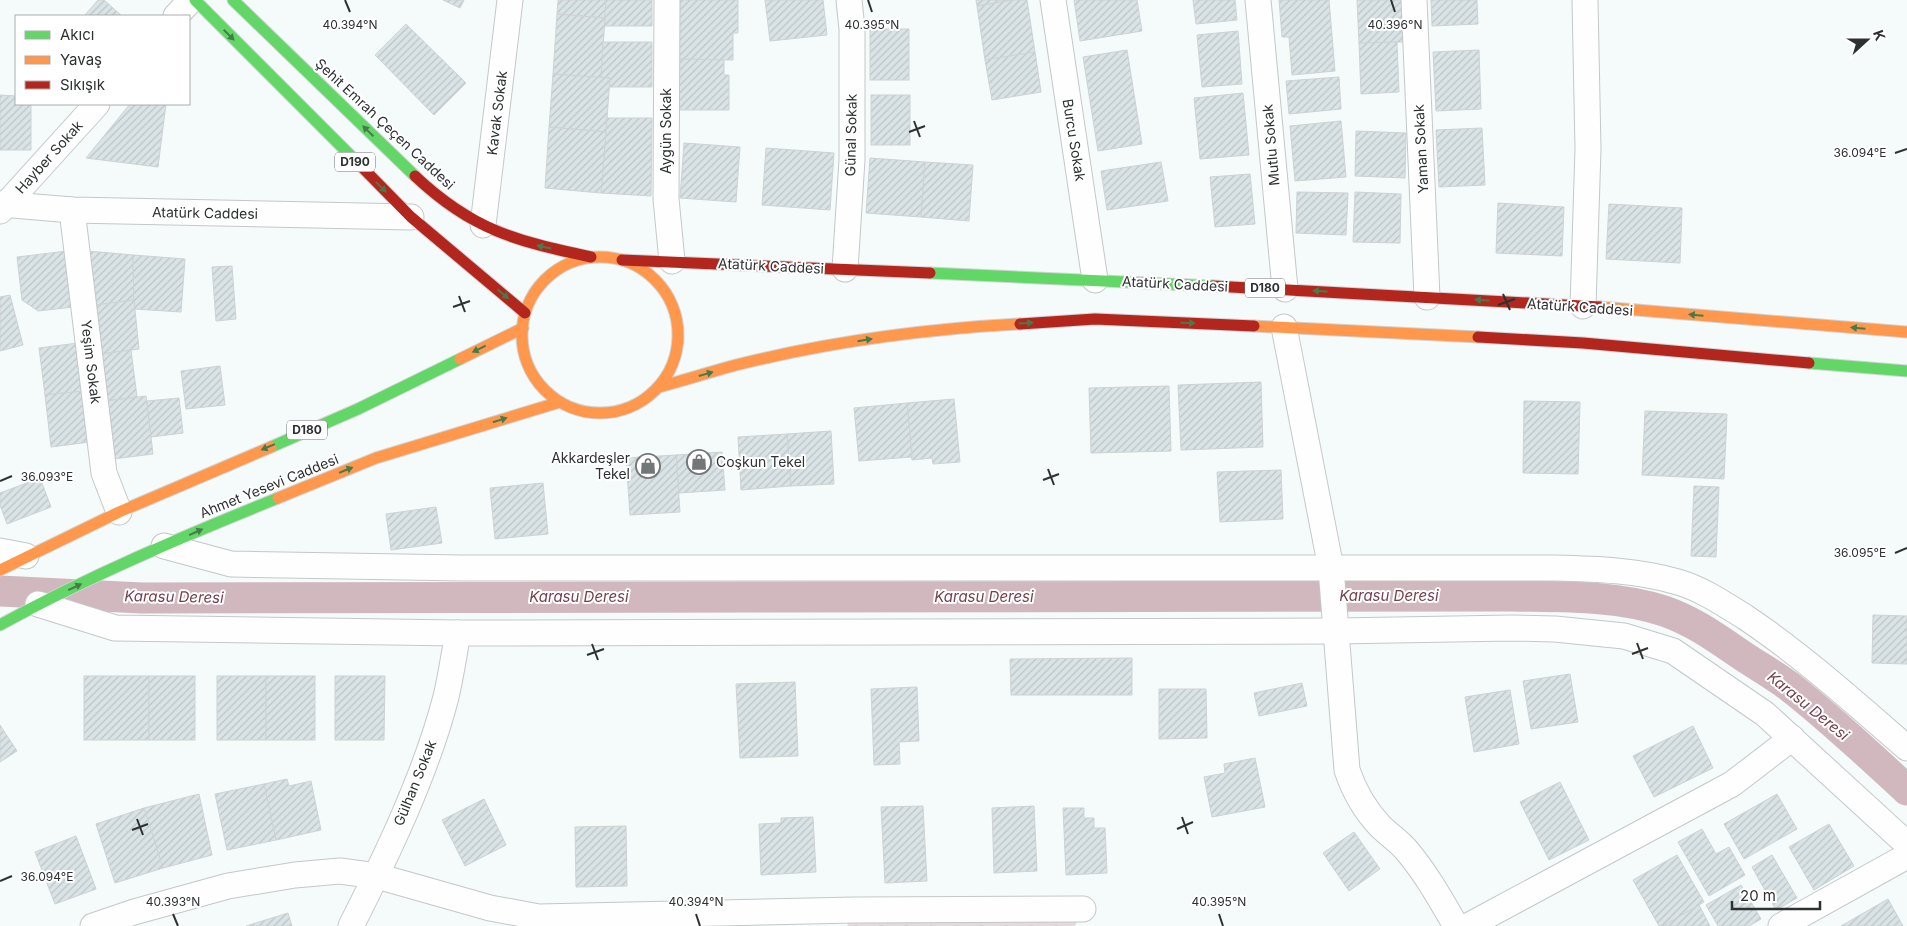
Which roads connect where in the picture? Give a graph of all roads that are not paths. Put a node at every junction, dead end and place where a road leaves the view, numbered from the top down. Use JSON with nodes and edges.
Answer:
{"nodes":[{"id":1,"x":193,"y":0,"type":"edge"},
{"id":2,"x":233,"y":0,"type":"edge"},
{"id":3,"x":510,"y":0,"type":"edge"},
{"id":4,"x":666,"y":0,"type":"edge"},
{"id":5,"x":849,"y":0,"type":"edge"},
{"id":6,"x":1053,"y":0,"type":"edge"},
{"id":7,"x":1258,"y":0,"type":"edge"},
{"id":8,"x":1414,"y":0,"type":"edge"},
{"id":9,"x":1584,"y":0,"type":"edge"},
{"id":10,"x":177,"y":15,"type":"edge"},
{"id":11,"x":97,"y":105,"type":"edge"},
{"id":12,"x":2,"y":207,"type":"edge"},
{"id":13,"x":72,"y":210,"type":"junction"},
{"id":14,"x":411,"y":217,"type":"junction"},
{"id":15,"x":483,"y":225,"type":"junction"},
{"id":16,"x":592,"y":257,"type":"junction"},
{"id":17,"x":622,"y":260,"type":"junction"},
{"id":18,"x":672,"y":262,"type":"junction"},
{"id":19,"x":845,"y":269,"type":"junction"},
{"id":20,"x":1094,"y":280,"type":"junction"},
{"id":21,"x":1285,"y":289,"type":"junction"},
{"id":22,"x":1427,"y":297,"type":"junction"},
{"id":23,"x":1583,"y":306,"type":"junction"},
{"id":24,"x":525,"y":313,"type":"junction"},
{"id":25,"x":1284,"y":327,"type":"junction"},
{"id":26,"x":523,"y":328,"type":"junction"},
{"id":27,"x":1907,"y":332,"type":"edge"},
{"id":28,"x":1907,"y":371,"type":"edge"},
{"id":29,"x":659,"y":387,"type":"junction"},
{"id":30,"x":560,"y":402,"type":"junction"},
{"id":31,"x":119,"y":512,"type":"junction"},
{"id":32,"x":164,"y":546,"type":"junction"},
{"id":33,"x":0,"y":551,"type":"edge"},
{"id":34,"x":26,"y":556,"type":"junction"},
{"id":35,"x":1332,"y":568,"type":"junction"},
{"id":36,"x":0,"y":570,"type":"edge"},
{"id":37,"x":38,"y":604,"type":"junction"},
{"id":38,"x":0,"y":625,"type":"edge"},
{"id":39,"x":1337,"y":631,"type":"junction"},
{"id":40,"x":458,"y":633,"type":"junction"},
{"id":41,"x":1792,"y":738,"type":"junction"},
{"id":42,"x":1907,"y":748,"type":"edge"},
{"id":43,"x":1907,"y":844,"type":"edge"},
{"id":44,"x":1907,"y":856,"type":"edge"},
{"id":45,"x":377,"y":876,"type":"junction"},
{"id":46,"x":1083,"y":909,"type":"dead end"},
{"id":47,"x":851,"y":918,"type":"edge"},
{"id":48,"x":94,"y":926,"type":"edge"},
{"id":49,"x":352,"y":926,"type":"edge"},
{"id":50,"x":1456,"y":926,"type":"edge"},
{"id":51,"x":1468,"y":926,"type":"edge"},
{"id":52,"x":1781,"y":926,"type":"edge"}],
"edges":[{"from":1,"to":10,"type":"street"},
{"from":1,"to":14,"type":"highway","number":"D190","one_way":true},
{"from":15,"to":2,"type":"highway","name":"Şehit Emrah Çeçen Caddesi","number":"D190","one_way":true},
{"from":3,"to":15,"type":"street","name":"Kavak Sokak"},
{"from":4,"to":18,"type":"street","name":"Aygün Sokak"},
{"from":5,"to":19,"type":"street","name":"Günal Sokak"},
{"from":6,"to":20,"type":"street","name":"Burcu Sokak"},
{"from":7,"to":21,"type":"street","name":"Mutlu Sokak"},
{"from":8,"to":22,"type":"street","name":"Yaman Sokak"},
{"from":9,"to":23,"type":"street"},
{"from":11,"to":12,"type":"street","name":"Hayber Sokak"},
{"from":12,"to":13,"type":"street","name":"Atatürk Caddesi"},
{"from":13,"to":14,"type":"street","name":"Atatürk Caddesi"},
{"from":13,"to":31,"type":"street","name":"Yeşim Sokak"},
{"from":14,"to":24,"type":"highway","number":"D190","one_way":true},
{"from":16,"to":15,"type":"highway","name":"Şehit Emrah Çeçen Caddesi","number":"D190","one_way":true},
{"from":16,"to":17,"type":"highway","name":"Atatürk Caddesi"},
{"from":16,"to":24,"type":"highway","name":"Atatürk Caddesi"},
{"from":17,"to":18,"type":"highway","name":"Atatürk Caddesi","number":"D180"},
{"from":17,"to":29,"type":"highway","name":"Atatürk Caddesi"},
{"from":18,"to":19,"type":"highway","name":"Atatürk Caddesi","number":"D180"},
{"from":19,"to":20,"type":"highway","name":"Atatürk Caddesi","number":"D180"},
{"from":20,"to":21,"type":"highway","name":"Atatürk Caddesi","number":"D180"},
{"from":22,"to":21,"type":"highway","name":"Atatürk Caddesi","number":"D180","one_way":true},
{"from":23,"to":22,"type":"highway","name":"Atatürk Caddesi","number":"D180","one_way":true},
{"from":27,"to":23,"type":"highway","name":"Atatürk Caddesi","number":"D180","one_way":true},
{"from":24,"to":26,"type":"highway","name":"Atatürk Caddesi"},
{"from":25,"to":28,"type":"highway","name":"Atatürk Caddesi"},
{"from":29,"to":25,"type":"highway","name":"Atatürk Caddesi","one_way":true},
{"from":25,"to":35,"type":"street"},
{"from":26,"to":30,"type":"highway","name":"Atatürk Caddesi"},
{"from":26,"to":31,"type":"highway","number":"D180","one_way":true},
{"from":29,"to":30,"type":"highway","name":"Atatürk Caddesi"},
{"from":32,"to":30,"type":"highway","name":"Ahmet Yesevi Caddesi","one_way":true},
{"from":31,"to":34,"type":"highway","number":"D180"},
{"from":32,"to":35,"type":"street"},
{"from":37,"to":32,"type":"highway","name":"Ahmet Yesevi Caddesi","one_way":true},
{"from":33,"to":34,"type":"street"},
{"from":34,"to":36,"type":"highway","number":"D180"},
{"from":35,"to":39,"type":"street"},
{"from":35,"to":42,"type":"street"},
{"from":37,"to":38,"type":"highway","name":"Ahmet Yesevi Caddesi"},
{"from":37,"to":40,"type":"street"},
{"from":39,"to":40,"type":"street"},
{"from":39,"to":41,"type":"street"},
{"from":39,"to":50,"type":"street"},
{"from":40,"to":45,"type":"street","name":"Gülhan Sokak"},
{"from":41,"to":43,"type":"street"},
{"from":41,"to":51,"type":"street"},
{"from":44,"to":52,"type":"street"},
{"from":45,"to":47,"type":"street"},
{"from":45,"to":48,"type":"street"},
{"from":45,"to":49,"type":"street","name":"Gülhan Sokak"},
{"from":46,"to":47,"type":"street"}]}
